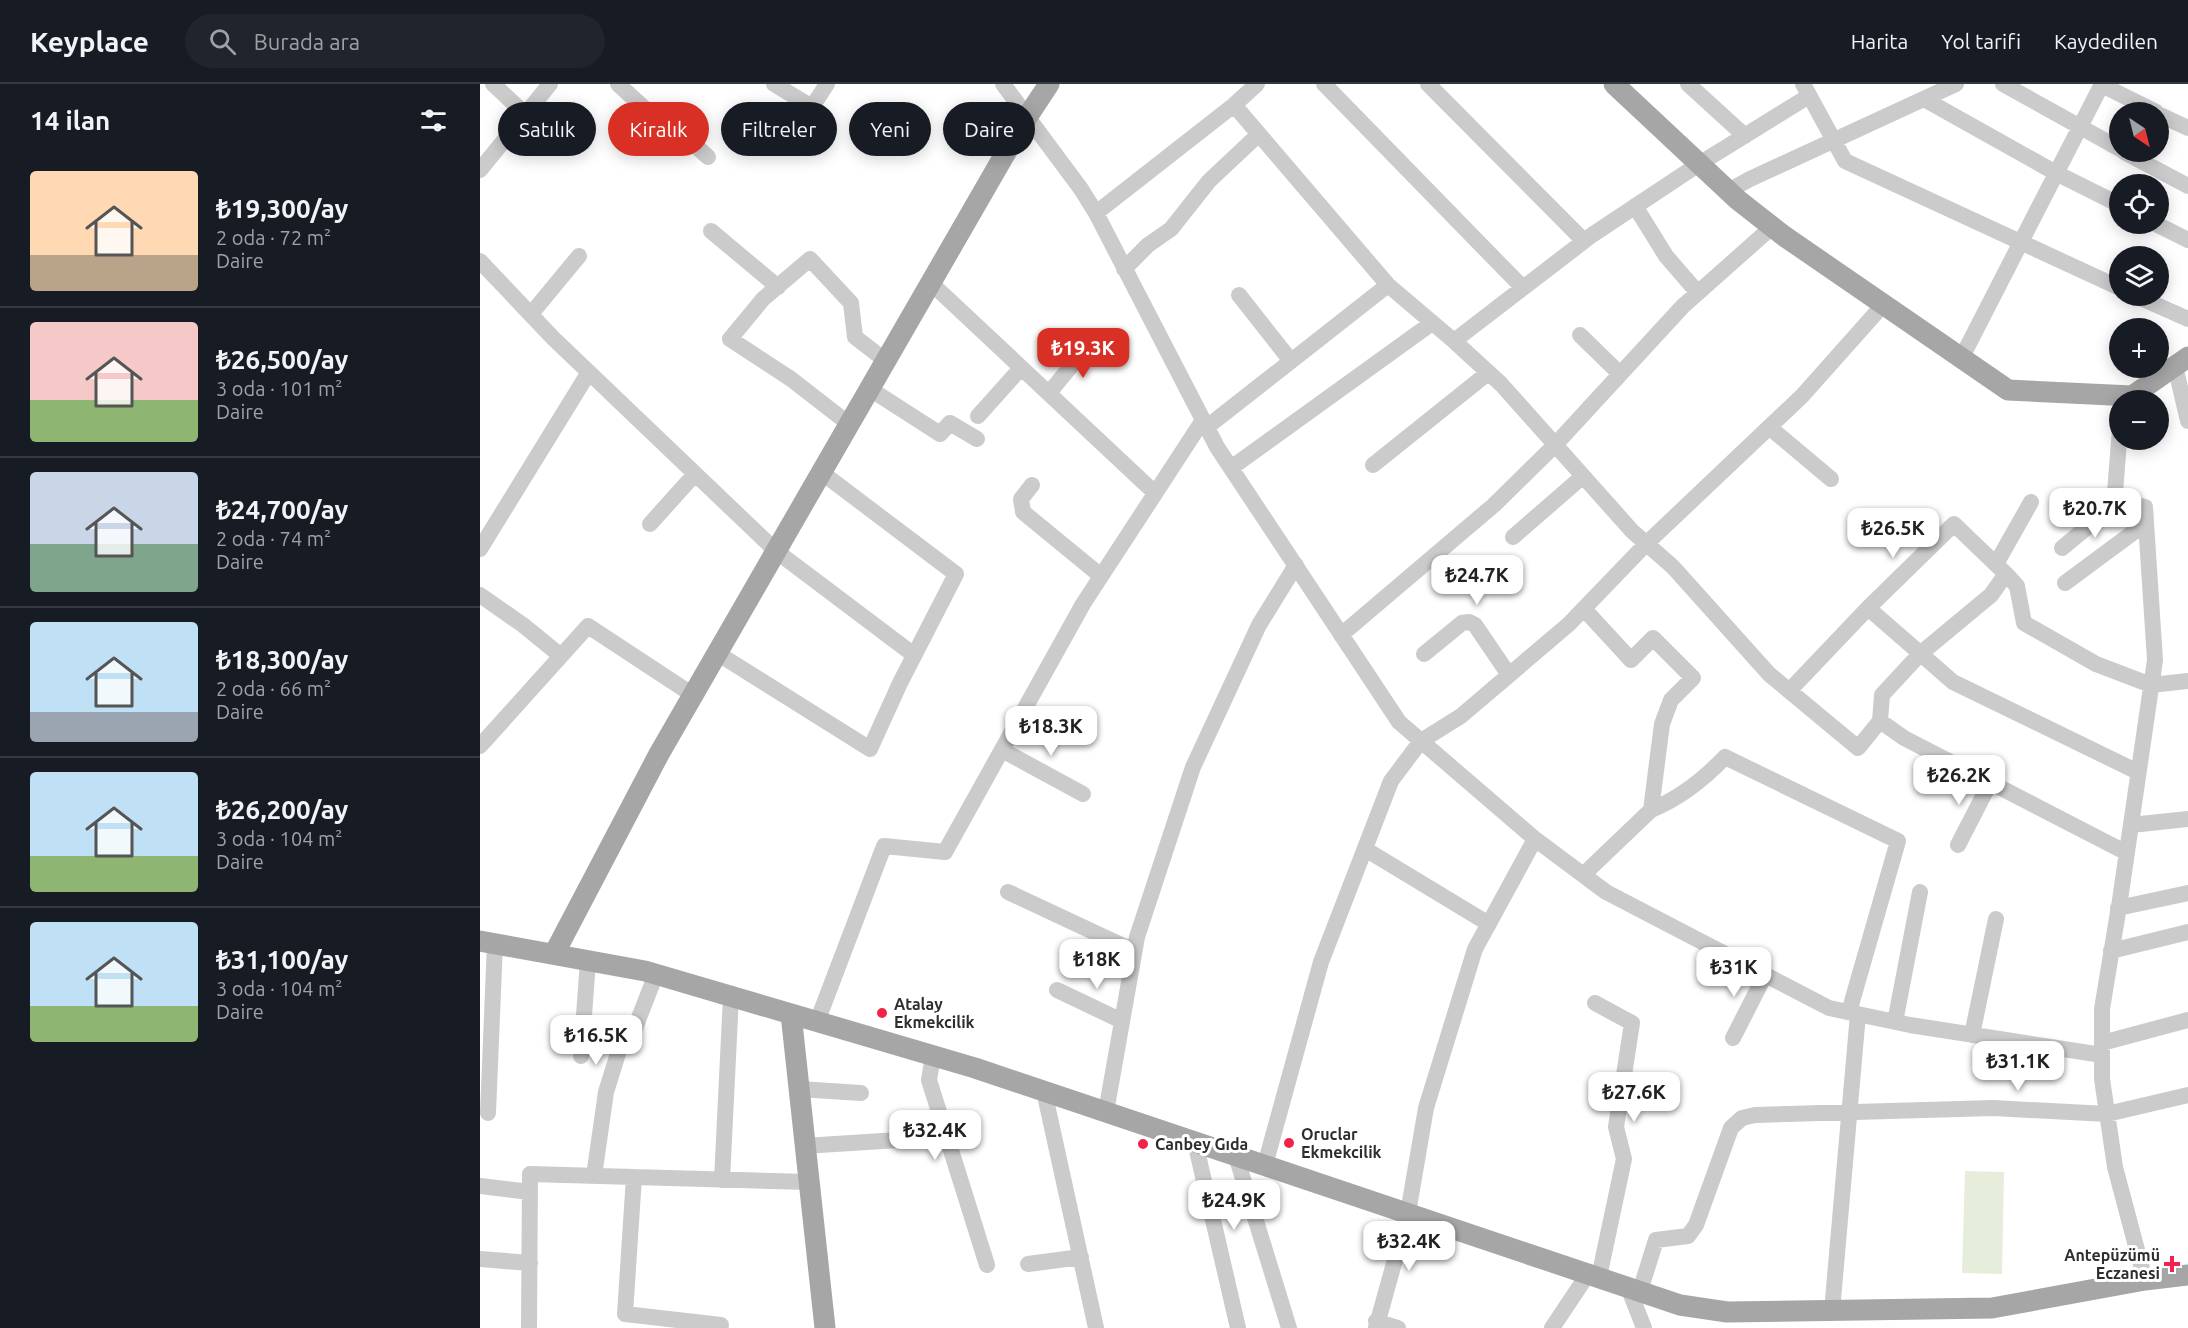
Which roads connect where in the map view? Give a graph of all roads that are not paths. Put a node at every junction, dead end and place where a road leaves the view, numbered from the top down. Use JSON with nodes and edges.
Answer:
{"nodes":[{"id":1,"x":493,"y":84,"type":"edge"},
{"id":2,"x":550,"y":84,"type":"edge"},
{"id":3,"x":618,"y":84,"type":"edge"},
{"id":4,"x":774,"y":84,"type":"edge"},
{"id":5,"x":827,"y":84,"type":"edge"},
{"id":6,"x":1003,"y":84,"type":"edge"},
{"id":7,"x":1049,"y":84,"type":"edge"},
{"id":8,"x":1256,"y":84,"type":"edge"},
{"id":9,"x":1324,"y":84,"type":"edge"},
{"id":10,"x":1428,"y":84,"type":"edge"},
{"id":11,"x":1614,"y":84,"type":"edge"},
{"id":12,"x":1688,"y":84,"type":"edge"},
{"id":13,"x":1956,"y":84,"type":"edge"},
{"id":14,"x":2003,"y":84,"type":"edge"},
{"id":15,"x":2102,"y":84,"type":"edge"},
{"id":16,"x":1806,"y":90,"type":"edge"},
{"id":17,"x":1924,"y":99,"type":"junction"},
{"id":18,"x":512,"y":102,"type":"edge"},
{"id":19,"x":535,"y":102,"type":"edge"},
{"id":20,"x":1017,"y":102,"type":"edge"},
{"id":21,"x":2136,"y":102,"type":"edge"},
{"id":22,"x":1234,"y":105,"type":"junction"},
{"id":23,"x":1035,"y":106,"type":"edge"},
{"id":24,"x":2169,"y":119,"type":"edge"},
{"id":25,"x":1035,"y":127,"type":"edge"},
{"id":26,"x":2080,"y":128,"type":"junction"},
{"id":27,"x":2188,"y":128,"type":"edge"},
{"id":28,"x":1259,"y":134,"type":"junction"},
{"id":29,"x":1745,"y":136,"type":"junction"},
{"id":30,"x":1833,"y":141,"type":"junction"},
{"id":31,"x":2109,"y":143,"type":"edge"},
{"id":32,"x":498,"y":148,"type":"edge"},
{"id":33,"x":1005,"y":156,"type":"edge"},
{"id":34,"x":708,"y":157,"type":"dead end"},
{"id":35,"x":2143,"y":162,"type":"edge"},
{"id":36,"x":1699,"y":164,"type":"junction"},
{"id":37,"x":480,"y":170,"type":"edge"},
{"id":38,"x":2056,"y":173,"type":"junction"},
{"id":39,"x":2188,"y":186,"type":"edge"},
{"id":40,"x":1728,"y":191,"type":"junction"},
{"id":41,"x":2109,"y":200,"type":"edge"},
{"id":42,"x":1635,"y":206,"type":"junction"},
{"id":43,"x":1096,"y":213,"type":"junction"},
{"id":44,"x":1772,"y":227,"type":"junction"},
{"id":45,"x":2169,"y":230,"type":"edge"},
{"id":46,"x":711,"y":231,"type":"dead end"},
{"id":47,"x":2188,"y":240,"type":"edge"},
{"id":48,"x":1584,"y":241,"type":"junction"},
{"id":49,"x":2020,"y":242,"type":"junction"},
{"id":50,"x":579,"y":256,"type":"dead end"},
{"id":51,"x":480,"y":261,"type":"edge"},
{"id":52,"x":1124,"y":269,"type":"junction"},
{"id":53,"x":931,"y":283,"type":"junction"},
{"id":54,"x":2109,"y":283,"type":"edge"},
{"id":55,"x":1388,"y":285,"type":"junction"},
{"id":56,"x":778,"y":287,"type":"junction"},
{"id":57,"x":1523,"y":288,"type":"junction"},
{"id":58,"x":1698,"y":293,"type":"junction"},
{"id":59,"x":1239,"y":295,"type":"dead end"},
{"id":60,"x":1883,"y":305,"type":"junction"},
{"id":61,"x":2159,"y":306,"type":"edge"},
{"id":62,"x":531,"y":314,"type":"junction"},
{"id":63,"x":2188,"y":319,"type":"edge"},
{"id":64,"x":1432,"y":323,"type":"junction"},
{"id":65,"x":1580,"y":335,"type":"dead end"},
{"id":66,"x":1454,"y":341,"type":"junction"},
{"id":67,"x":1090,"y":343,"type":"dead end"},
{"id":68,"x":1961,"y":358,"type":"junction"},
{"id":69,"x":886,"y":361,"type":"junction"},
{"id":70,"x":1292,"y":361,"type":"junction"},
{"id":71,"x":2181,"y":361,"type":"edge"},
{"id":72,"x":1021,"y":368,"type":"junction"},
{"id":73,"x":589,"y":372,"type":"junction"},
{"id":74,"x":1488,"y":373,"type":"junction"},
{"id":75,"x":1620,"y":375,"type":"junction"},
{"id":76,"x":870,"y":389,"type":"junction"},
{"id":77,"x":2140,"y":390,"type":"edge"},
{"id":78,"x":1049,"y":393,"type":"junction"},
{"id":79,"x":2109,"y":397,"type":"edge"},
{"id":80,"x":978,"y":416,"type":"dead end"},
{"id":81,"x":2188,"y":422,"type":"edge"},
{"id":82,"x":1205,"y":423,"type":"junction"},
{"id":83,"x":849,"y":424,"type":"junction"},
{"id":84,"x":1769,"y":427,"type":"junction"},
{"id":85,"x":977,"y":439,"type":"dead end"},
{"id":86,"x":1554,"y":446,"type":"junction"},
{"id":87,"x":2118,"y":450,"type":"edge"},
{"id":88,"x":1373,"y":465,"type":"dead end"},
{"id":89,"x":1231,"y":468,"type":"junction"},
{"id":90,"x":821,"y":472,"type":"junction"},
{"id":91,"x":695,"y":474,"type":"junction"},
{"id":92,"x":1582,"y":477,"type":"junction"},
{"id":93,"x":1831,"y":479,"type":"dead end"},
{"id":94,"x":1032,"y":485,"type":"dead end"},
{"id":95,"x":1155,"y":493,"type":"junction"},
{"id":96,"x":2114,"y":499,"type":"junction"},
{"id":97,"x":2031,"y":502,"type":"dead end"},
{"id":98,"x":2146,"y":523,"type":"junction"},
{"id":99,"x":650,"y":524,"type":"dead end"},
{"id":100,"x":1513,"y":537,"type":"dead end"},
{"id":101,"x":1646,"y":544,"type":"junction"},
{"id":102,"x":2062,"y":548,"type":"dead end"},
{"id":103,"x":480,"y":549,"type":"edge"},
{"id":104,"x":776,"y":551,"type":"junction"},
{"id":105,"x":1296,"y":565,"type":"junction"},
{"id":106,"x":2001,"y":569,"type":"junction"},
{"id":107,"x":1101,"y":576,"type":"junction"},
{"id":108,"x":2065,"y":583,"type":"dead end"},
{"id":109,"x":480,"y":595,"type":"edge"},
{"id":110,"x":1868,"y":608,"type":"junction"},
{"id":111,"x":1584,"y":609,"type":"junction"},
{"id":112,"x":1341,"y":635,"type":"junction"},
{"id":113,"x":717,"y":653,"type":"junction"},
{"id":114,"x":1424,"y":654,"type":"dead end"},
{"id":115,"x":1920,"y":654,"type":"junction"},
{"id":116,"x":914,"y":655,"type":"junction"},
{"id":117,"x":561,"y":656,"type":"junction"},
{"id":118,"x":1509,"y":675,"type":"junction"},
{"id":119,"x":2188,"y":681,"type":"edge"},
{"id":120,"x":2151,"y":685,"type":"junction"},
{"id":121,"x":1789,"y":691,"type":"junction"},
{"id":122,"x":693,"y":695,"type":"junction"},
{"id":123,"x":1880,"y":720,"type":"junction"},
{"id":124,"x":1421,"y":741,"type":"junction"},
{"id":125,"x":480,"y":746,"type":"edge"},
{"id":126,"x":1002,"y":750,"type":"junction"},
{"id":127,"x":2138,"y":772,"type":"junction"},
{"id":128,"x":1990,"y":783,"type":"junction"},
{"id":129,"x":1083,"y":794,"type":"dead end"},
{"id":130,"x":1651,"y":810,"type":"junction"},
{"id":131,"x":2188,"y":819,"type":"edge"},
{"id":132,"x":2131,"y":825,"type":"junction"},
{"id":133,"x":1535,"y":839,"type":"junction"},
{"id":134,"x":1958,"y":844,"type":"dead end"},
{"id":135,"x":1365,"y":849,"type":"junction"},
{"id":136,"x":2127,"y":853,"type":"junction"},
{"id":137,"x":1583,"y":875,"type":"junction"},
{"id":138,"x":1008,"y":892,"type":"dead end"},
{"id":139,"x":1920,"y":892,"type":"dead end"},
{"id":140,"x":2188,"y":893,"type":"edge"},
{"id":141,"x":2118,"y":908,"type":"junction"},
{"id":142,"x":1996,"y":918,"type":"dead end"},
{"id":143,"x":1489,"y":924,"type":"junction"},
{"id":144,"x":2188,"y":932,"type":"edge"},
{"id":145,"x":488,"y":942,"type":"edge"},
{"id":146,"x":1134,"y":951,"type":"junction"},
{"id":147,"x":2111,"y":951,"type":"junction"},
{"id":148,"x":554,"y":954,"type":"junction"},
{"id":149,"x":588,"y":961,"type":"junction"},
{"id":150,"x":656,"y":975,"type":"junction"},
{"id":151,"x":1765,"y":975,"type":"junction"},
{"id":152,"x":1057,"y":990,"type":"dead end"},
{"id":153,"x":731,"y":996,"type":"junction"},
{"id":154,"x":1595,"y":1003,"type":"dead end"},
{"id":155,"x":1853,"y":1013,"type":"junction"},
{"id":156,"x":791,"y":1014,"type":"junction"},
{"id":157,"x":2188,"y":1020,"type":"edge"},
{"id":158,"x":1122,"y":1021,"type":"junction"},
{"id":159,"x":818,"y":1022,"type":"junction"},
{"id":160,"x":1895,"y":1022,"type":"junction"},
{"id":161,"x":1972,"y":1035,"type":"junction"},
{"id":162,"x":1733,"y":1038,"type":"dead end"},
{"id":163,"x":2102,"y":1049,"type":"junction"},
{"id":164,"x":581,"y":1056,"type":"dead end"},
{"id":165,"x":933,"y":1056,"type":"junction"},
{"id":166,"x":799,"y":1089,"type":"junction"},
{"id":167,"x":1044,"y":1091,"type":"junction"},
{"id":168,"x":861,"y":1093,"type":"dead end"},
{"id":169,"x":2188,"y":1095,"type":"edge"},
{"id":170,"x":1850,"y":1111,"type":"junction"},
{"id":171,"x":1106,"y":1112,"type":"junction"},
{"id":172,"x":488,"y":1113,"type":"dead end"},
{"id":173,"x":2107,"y":1114,"type":"junction"},
{"id":174,"x":945,"y":1137,"type":"junction"},
{"id":175,"x":1196,"y":1142,"type":"junction"},
{"id":176,"x":804,"y":1146,"type":"junction"},
{"id":177,"x":1236,"y":1156,"type":"junction"},
{"id":178,"x":1265,"y":1165,"type":"junction"},
{"id":179,"x":594,"y":1176,"type":"junction"},
{"id":180,"x":634,"y":1177,"type":"junction"},
{"id":181,"x":722,"y":1180,"type":"junction"},
{"id":182,"x":809,"y":1182,"type":"junction"},
{"id":183,"x":480,"y":1186,"type":"edge"},
{"id":184,"x":530,"y":1192,"type":"junction"},
{"id":185,"x":1408,"y":1213,"type":"junction"},
{"id":186,"x":1081,"y":1257,"type":"junction"},
{"id":187,"x":480,"y":1259,"type":"edge"},
{"id":188,"x":530,"y":1263,"type":"junction"},
{"id":189,"x":1028,"y":1264,"type":"dead end"},
{"id":190,"x":987,"y":1265,"type":"dead end"},
{"id":191,"x":1594,"y":1275,"type":"junction"},
{"id":192,"x":2188,"y":1275,"type":"edge"},
{"id":193,"x":2145,"y":1280,"type":"junction"},
{"id":194,"x":1634,"y":1289,"type":"junction"},
{"id":195,"x":2096,"y":1290,"type":"junction"},
{"id":196,"x":2188,"y":1291,"type":"edge"},
{"id":197,"x":1832,"y":1311,"type":"junction"},
{"id":198,"x":721,"y":1325,"type":"dead end"},
{"id":199,"x":1376,"y":1325,"type":"edge"},
{"id":200,"x":529,"y":1328,"type":"edge"},
{"id":201,"x":825,"y":1328,"type":"edge"},
{"id":202,"x":1096,"y":1328,"type":"edge"},
{"id":203,"x":1238,"y":1328,"type":"edge"},
{"id":204,"x":1289,"y":1328,"type":"edge"},
{"id":205,"x":1398,"y":1328,"type":"edge"},
{"id":206,"x":1552,"y":1328,"type":"edge"},
{"id":207,"x":1644,"y":1328,"type":"edge"}],
"edges":[{"from":1,"to":18,"type":"street"},
{"from":2,"to":19,"type":"street"},
{"from":3,"to":34,"type":"street"},
{"from":4,"to":5,"type":"street"},
{"from":6,"to":20,"type":"street"},
{"from":7,"to":23,"type":"main road"},
{"from":8,"to":22,"type":"street"},
{"from":9,"to":57,"type":"street"},
{"from":10,"to":48,"type":"street"},
{"from":11,"to":36,"type":"main road"},
{"from":12,"to":29,"type":"street"},
{"from":13,"to":17,"type":"street"},
{"from":14,"to":26,"type":"street"},
{"from":15,"to":21,"type":"street"},
{"from":15,"to":26,"type":"street"},
{"from":16,"to":29,"type":"street"},
{"from":16,"to":30,"type":"street"},
{"from":17,"to":30,"type":"street"},
{"from":17,"to":38,"type":"street"},
{"from":22,"to":28,"type":"street"},
{"from":22,"to":43,"type":"street"},
{"from":24,"to":27,"type":"street"},
{"from":25,"to":43,"type":"street"},
{"from":26,"to":31,"type":"street"},
{"from":26,"to":38,"type":"street"},
{"from":28,"to":52,"type":"street"},
{"from":28,"to":55,"type":"street"},
{"from":29,"to":36,"type":"street"},
{"from":30,"to":40,"type":"street"},
{"from":30,"to":49,"type":"street"},
{"from":32,"to":37,"type":"street"},
{"from":33,"to":53,"type":"main road"},
{"from":35,"to":39,"type":"street"},
{"from":36,"to":40,"type":"main road"},
{"from":36,"to":42,"type":"street"},
{"from":38,"to":41,"type":"street"},
{"from":38,"to":49,"type":"street"},
{"from":40,"to":44,"type":"main road"},
{"from":42,"to":48,"type":"street"},
{"from":42,"to":58,"type":"street"},
{"from":43,"to":52,"type":"street"},
{"from":44,"to":58,"type":"street"},
{"from":44,"to":60,"type":"main road"},
{"from":45,"to":47,"type":"street"},
{"from":46,"to":56,"type":"street"},
{"from":48,"to":57,"type":"street"},
{"from":49,"to":54,"type":"street"},
{"from":49,"to":68,"type":"street"},
{"from":50,"to":62,"type":"street"},
{"from":51,"to":62,"type":"street"},
{"from":52,"to":82,"type":"street"},
{"from":53,"to":69,"type":"main road"},
{"from":53,"to":72,"type":"street"},
{"from":55,"to":64,"type":"street"},
{"from":55,"to":70,"type":"street"},
{"from":56,"to":69,"type":"street"},
{"from":56,"to":83,"type":"street"},
{"from":57,"to":66,"type":"street"},
{"from":58,"to":75,"type":"street"},
{"from":59,"to":70,"type":"street"},
{"from":60,"to":68,"type":"main road"},
{"from":60,"to":84,"type":"street"},
{"from":61,"to":63,"type":"street"},
{"from":62,"to":73,"type":"street"},
{"from":64,"to":66,"type":"street"},
{"from":64,"to":89,"type":"street"},
{"from":65,"to":75,"type":"street"},
{"from":66,"to":74,"type":"street"},
{"from":67,"to":78,"type":"street"},
{"from":68,"to":79,"type":"main road"},
{"from":69,"to":76,"type":"main road"},
{"from":70,"to":82,"type":"street"},
{"from":71,"to":77,"type":"main road"},
{"from":71,"to":81,"type":"street"},
{"from":72,"to":78,"type":"street"},
{"from":72,"to":80,"type":"street"},
{"from":73,"to":91,"type":"street"},
{"from":73,"to":103,"type":"street"},
{"from":74,"to":86,"type":"street"},
{"from":74,"to":88,"type":"street"},
{"from":75,"to":86,"type":"street"},
{"from":76,"to":83,"type":"main road"},
{"from":76,"to":85,"type":"street"},
{"from":78,"to":95,"type":"street"},
{"from":82,"to":89,"type":"street"},
{"from":82,"to":95,"type":"street"},
{"from":83,"to":90,"type":"main road"},
{"from":84,"to":93,"type":"street"},
{"from":84,"to":101,"type":"street"},
{"from":86,"to":92,"type":"street"},
{"from":86,"to":112,"type":"street"},
{"from":87,"to":96,"type":"street"},
{"from":89,"to":105,"type":"street"},
{"from":90,"to":104,"type":"main road"},
{"from":90,"to":116,"type":"street"},
{"from":91,"to":99,"type":"street"},
{"from":91,"to":104,"type":"street"},
{"from":92,"to":100,"type":"street"},
{"from":92,"to":101,"type":"street"},
{"from":94,"to":107,"type":"street"},
{"from":95,"to":107,"type":"street"},
{"from":96,"to":98,"type":"street"},
{"from":96,"to":102,"type":"street"},
{"from":97,"to":106,"type":"street"},
{"from":98,"to":108,"type":"street"},
{"from":98,"to":120,"type":"street"},
{"from":101,"to":111,"type":"street"},
{"from":101,"to":121,"type":"street"},
{"from":104,"to":113,"type":"main road"},
{"from":104,"to":116,"type":"street"},
{"from":105,"to":112,"type":"street"},
{"from":105,"to":146,"type":"street"},
{"from":106,"to":110,"type":"street"},
{"from":106,"to":115,"type":"street"},
{"from":106,"to":120,"type":"street"},
{"from":107,"to":126,"type":"street"},
{"from":109,"to":117,"type":"street"},
{"from":110,"to":115,"type":"street"},
{"from":110,"to":121,"type":"street"},
{"from":111,"to":118,"type":"street"},
{"from":111,"to":130,"type":"street"},
{"from":112,"to":124,"type":"street"},
{"from":113,"to":116,"type":"street"},
{"from":113,"to":122,"type":"main road"},
{"from":114,"to":118,"type":"street"},
{"from":115,"to":123,"type":"street"},
{"from":115,"to":127,"type":"street"},
{"from":117,"to":122,"type":"street"},
{"from":117,"to":125,"type":"street"},
{"from":118,"to":124,"type":"street"},
{"from":119,"to":120,"type":"street"},
{"from":120,"to":127,"type":"street"},
{"from":121,"to":123,"type":"street"},
{"from":122,"to":148,"type":"main road"},
{"from":123,"to":128,"type":"street"},
{"from":124,"to":133,"type":"street"},
{"from":124,"to":135,"type":"street"},
{"from":126,"to":129,"type":"street"},
{"from":126,"to":159,"type":"street"},
{"from":127,"to":132,"type":"street"},
{"from":128,"to":134,"type":"street"},
{"from":128,"to":136,"type":"street"},
{"from":130,"to":137,"type":"street"},
{"from":130,"to":155,"type":"street"},
{"from":131,"to":132,"type":"street"},
{"from":132,"to":136,"type":"street"},
{"from":133,"to":137,"type":"street"},
{"from":133,"to":143,"type":"street"},
{"from":135,"to":143,"type":"street"},
{"from":135,"to":178,"type":"street"},
{"from":136,"to":141,"type":"street"},
{"from":137,"to":151,"type":"street"},
{"from":138,"to":146,"type":"street"},
{"from":139,"to":160,"type":"street"},
{"from":140,"to":141,"type":"street"},
{"from":141,"to":147,"type":"street"},
{"from":142,"to":161,"type":"street"},
{"from":143,"to":185,"type":"street"},
{"from":144,"to":147,"type":"street"},
{"from":145,"to":148,"type":"main road"},
{"from":145,"to":172,"type":"street"},
{"from":146,"to":158,"type":"street"},
{"from":147,"to":163,"type":"street"},
{"from":148,"to":149,"type":"main road"},
{"from":149,"to":150,"type":"main road"},
{"from":149,"to":164,"type":"street"},
{"from":150,"to":153,"type":"main road"},
{"from":150,"to":179,"type":"street"},
{"from":151,"to":155,"type":"street"},
{"from":151,"to":162,"type":"street"},
{"from":152,"to":158,"type":"street"},
{"from":153,"to":156,"type":"main road"},
{"from":153,"to":181,"type":"street"},
{"from":154,"to":191,"type":"street"},
{"from":155,"to":160,"type":"street"},
{"from":155,"to":170,"type":"street"},
{"from":156,"to":159,"type":"main road"},
{"from":156,"to":166,"type":"main road"},
{"from":157,"to":163,"type":"street"},
{"from":158,"to":171,"type":"street"},
{"from":159,"to":165,"type":"main road"},
{"from":160,"to":161,"type":"street"},
{"from":161,"to":163,"type":"street"},
{"from":163,"to":173,"type":"street"},
{"from":165,"to":167,"type":"main road"},
{"from":165,"to":174,"type":"street"},
{"from":166,"to":168,"type":"street"},
{"from":166,"to":176,"type":"main road"},
{"from":167,"to":171,"type":"main road"},
{"from":167,"to":186,"type":"street"},
{"from":169,"to":173,"type":"street"},
{"from":170,"to":173,"type":"street"},
{"from":170,"to":194,"type":"street"},
{"from":170,"to":197,"type":"street"},
{"from":171,"to":175,"type":"main road"},
{"from":173,"to":193,"type":"street"},
{"from":174,"to":176,"type":"street"},
{"from":174,"to":190,"type":"street"},
{"from":175,"to":177,"type":"main road"},
{"from":175,"to":203,"type":"street"},
{"from":176,"to":182,"type":"main road"},
{"from":177,"to":178,"type":"main road"},
{"from":177,"to":204,"type":"street"},
{"from":178,"to":185,"type":"main road"},
{"from":179,"to":180,"type":"street"},
{"from":179,"to":184,"type":"street"},
{"from":180,"to":181,"type":"street"},
{"from":180,"to":198,"type":"street"},
{"from":181,"to":182,"type":"street"},
{"from":182,"to":201,"type":"main road"},
{"from":183,"to":184,"type":"street"},
{"from":184,"to":188,"type":"street"},
{"from":185,"to":191,"type":"main road"},
{"from":185,"to":199,"type":"street"},
{"from":186,"to":189,"type":"street"},
{"from":186,"to":202,"type":"street"},
{"from":187,"to":188,"type":"street"},
{"from":188,"to":200,"type":"street"},
{"from":191,"to":194,"type":"main road"},
{"from":191,"to":206,"type":"street"},
{"from":192,"to":193,"type":"main road"},
{"from":193,"to":195,"type":"main road"},
{"from":194,"to":197,"type":"main road"},
{"from":194,"to":207,"type":"street"},
{"from":195,"to":196,"type":"main road"},
{"from":195,"to":197,"type":"main road"},
{"from":199,"to":205,"type":"street"}]}
